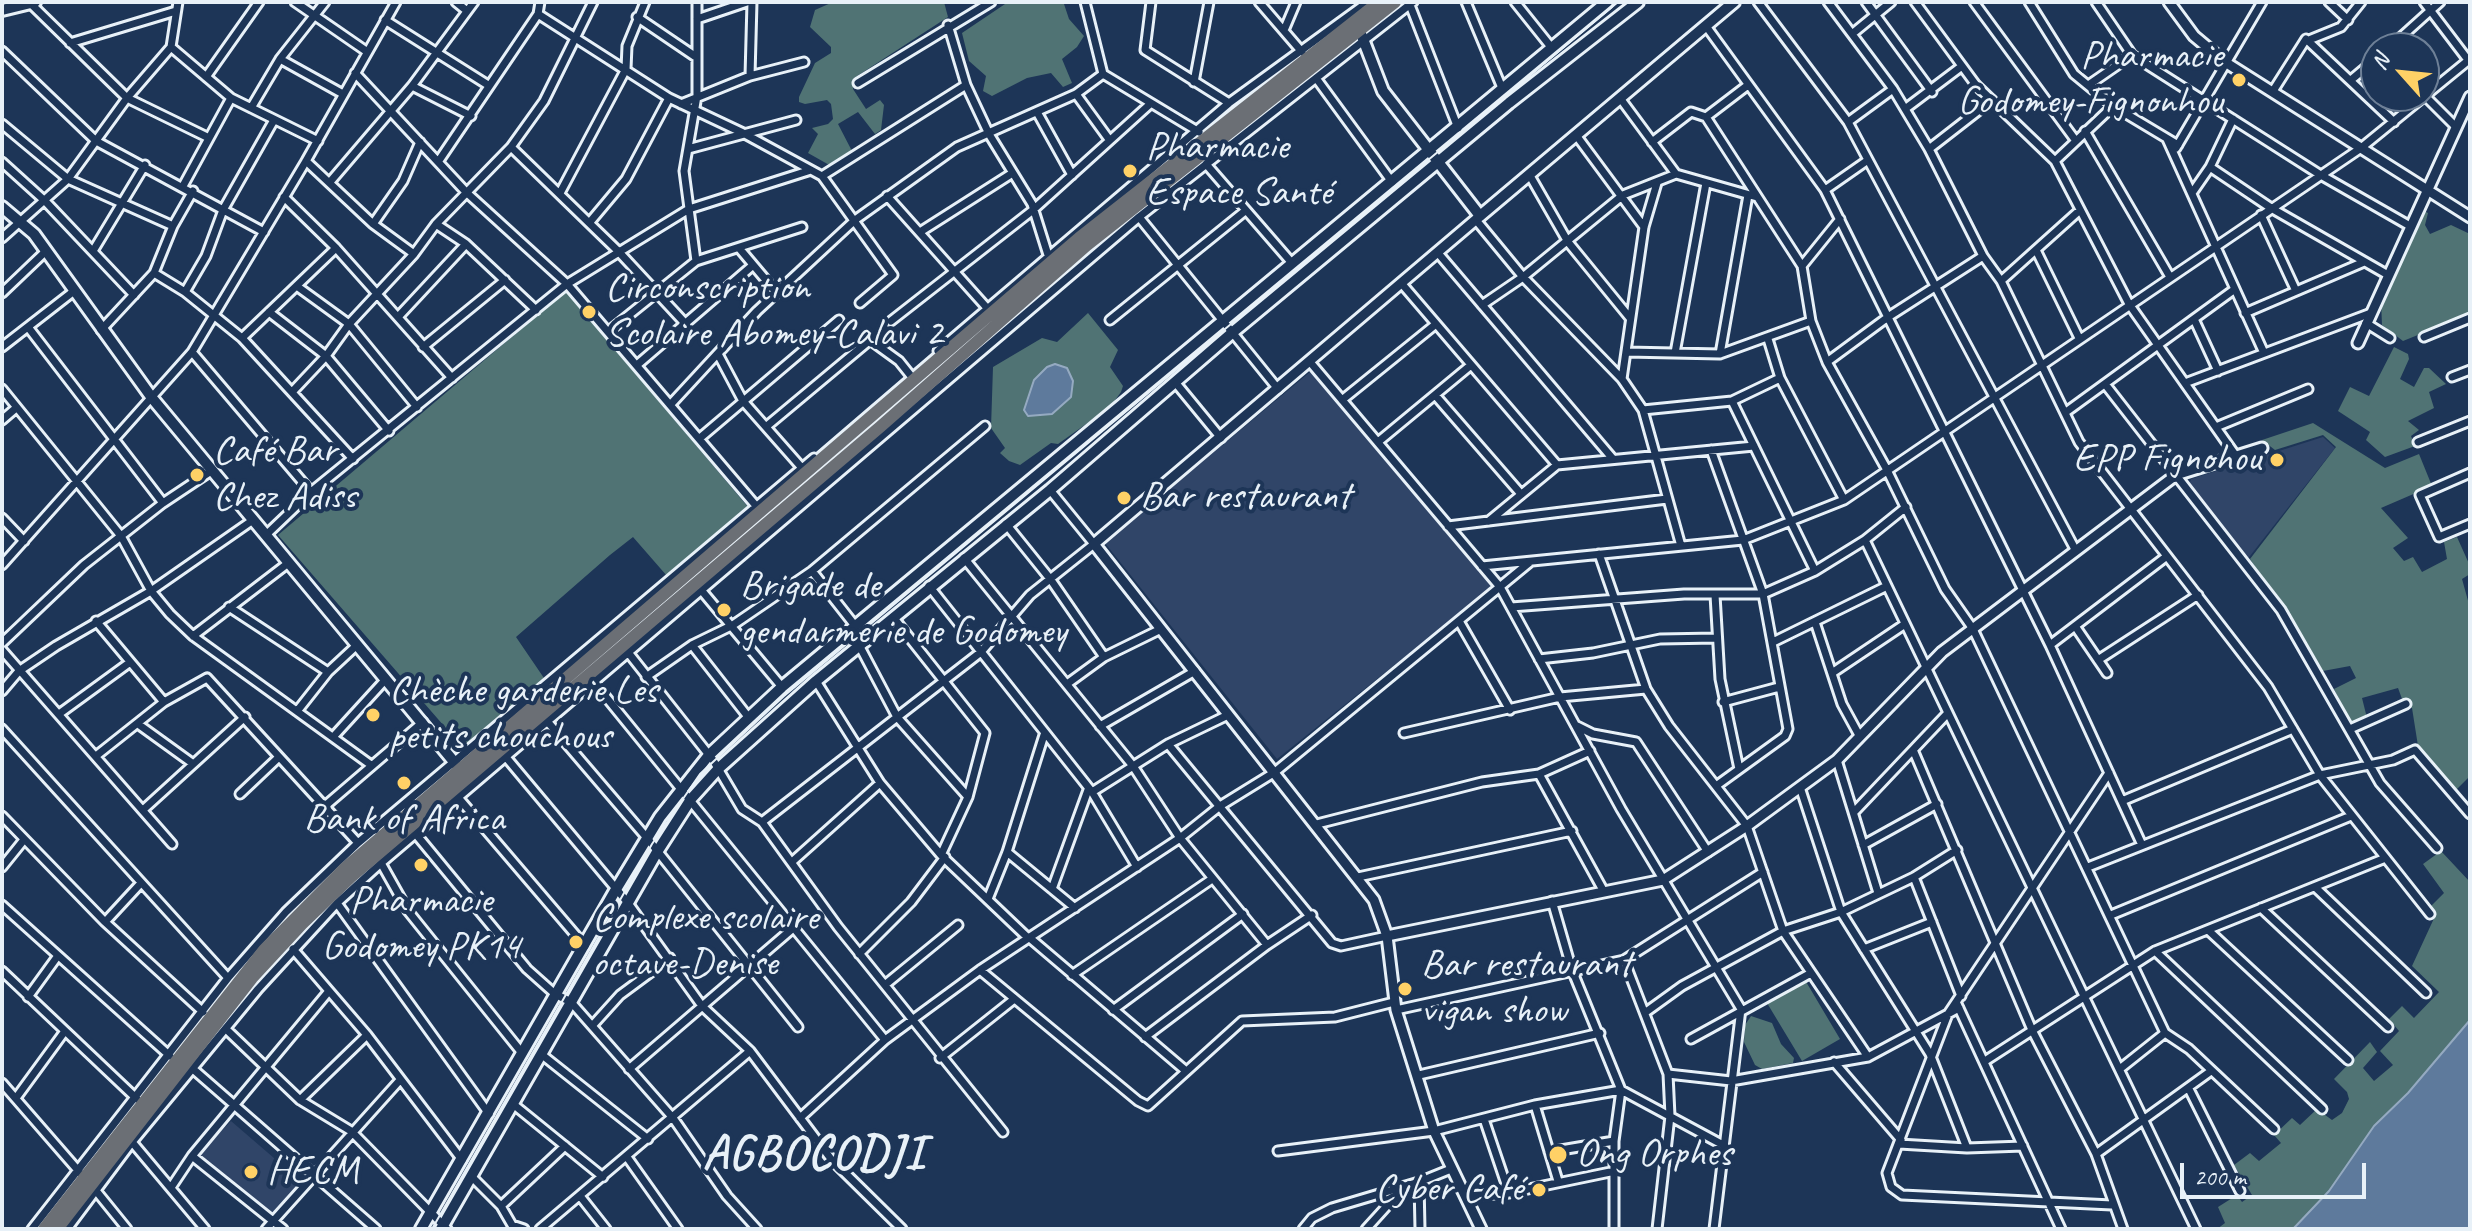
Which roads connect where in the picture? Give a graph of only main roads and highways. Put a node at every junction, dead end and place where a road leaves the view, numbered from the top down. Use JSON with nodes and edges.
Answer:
{"nodes":[{"id":1,"x":32,"y":2,"type":"edge"},
{"id":2,"x":1379,"y":2,"type":"edge"},
{"id":3,"x":1395,"y":2,"type":"edge"},
{"id":4,"x":1607,"y":2,"type":"edge"},
{"id":5,"x":1638,"y":2,"type":"edge"},
{"id":6,"x":1734,"y":2,"type":"edge"},
{"id":7,"x":1595,"y":6,"type":"edge"},
{"id":8,"x":2,"y":10,"type":"edge"},
{"id":9,"x":1359,"y":27,"type":"junction"},
{"id":10,"x":1428,"y":153,"type":"junction"},
{"id":11,"x":1436,"y":163,"type":"junction"},
{"id":12,"x":2,"y":207,"type":"edge"},
{"id":13,"x":458,"y":765,"type":"junction"},
{"id":14,"x":87,"y":1181,"type":"junction"},
{"id":15,"x":444,"y":1228,"type":"edge"},
{"id":16,"x":44,"y":1229,"type":"edge"},
{"id":17,"x":57,"y":1229,"type":"edge"},
{"id":18,"x":421,"y":1229,"type":"edge"}],
"edges":[{"from":1,"to":8,"type":"main road"},
{"from":2,"to":9,"type":"highway"},
{"from":3,"to":9,"type":"highway"},
{"from":4,"to":7,"type":"main road"},
{"from":5,"to":11,"type":"main road"},
{"from":6,"to":11,"type":"main road"},
{"from":7,"to":10,"type":"main road"},
{"from":9,"to":10,"type":"main road"},
{"from":9,"to":13,"type":"highway"},
{"from":9,"to":14,"type":"highway"},
{"from":10,"to":11,"type":"main road"},
{"from":10,"to":18,"type":"main road"},
{"from":11,"to":15,"type":"main road"},
{"from":12,"to":13,"type":"main road"},
{"from":13,"to":14,"type":"highway"},
{"from":14,"to":16,"type":"highway"},
{"from":14,"to":17,"type":"highway"}]}
